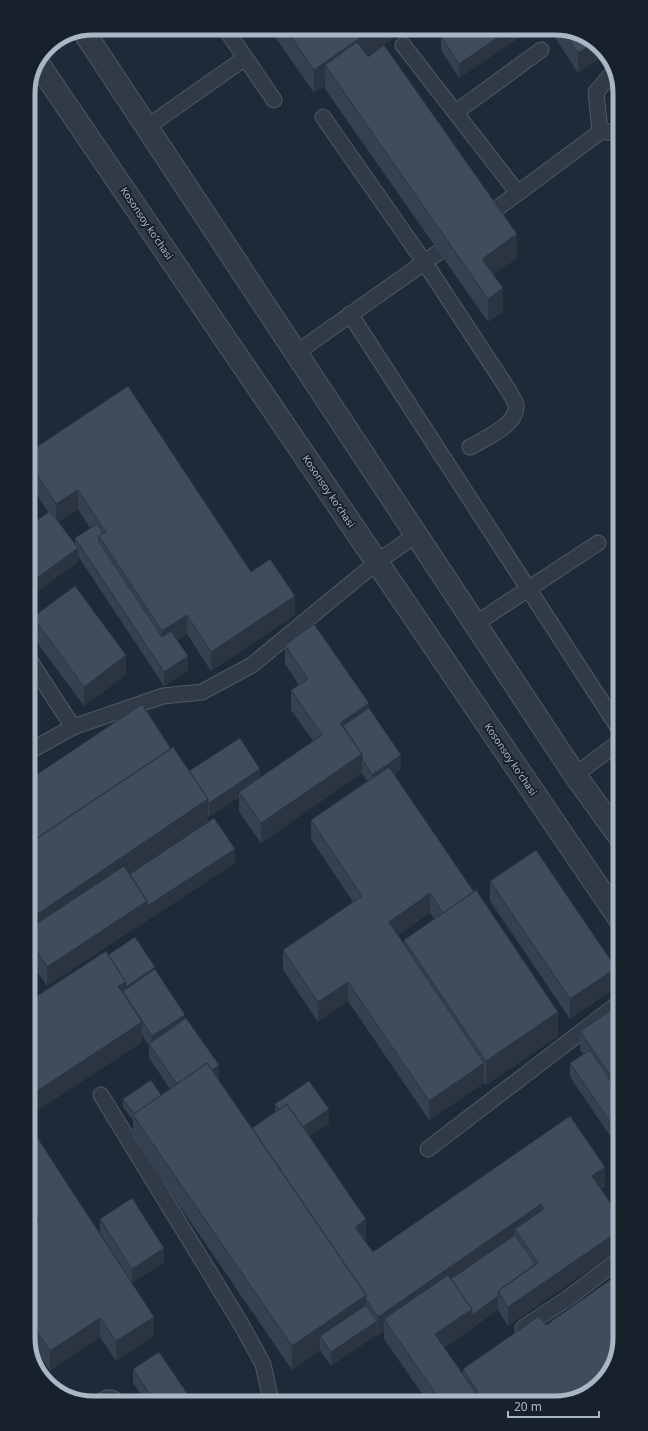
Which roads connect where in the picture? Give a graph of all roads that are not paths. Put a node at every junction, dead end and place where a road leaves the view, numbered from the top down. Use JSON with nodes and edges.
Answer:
{"nodes":[{"id":1,"x":230,"y":35,"type":"edge"},
{"id":2,"x":86,"y":36,"type":"edge"},
{"id":3,"x":404,"y":44,"type":"dead end"},
{"id":4,"x":541,"y":50,"type":"dead end"},
{"id":5,"x":245,"y":58,"type":"junction"},
{"id":6,"x":41,"y":68,"type":"edge"},
{"id":7,"x":611,"y":76,"type":"edge"},
{"id":8,"x":274,"y":100,"type":"dead end"},
{"id":9,"x":456,"y":112,"type":"junction"},
{"id":10,"x":323,"y":117,"type":"dead end"},
{"id":11,"x":147,"y":127,"type":"junction"},
{"id":12,"x":600,"y":132,"type":"junction"},
{"id":13,"x":613,"y":132,"type":"edge"},
{"id":14,"x":517,"y":192,"type":"junction"},
{"id":15,"x":487,"y":216,"type":"edge"},
{"id":16,"x":439,"y":252,"type":"edge"},
{"id":17,"x":426,"y":263,"type":"junction"},
{"id":18,"x":350,"y":314,"type":"junction"},
{"id":19,"x":296,"y":353,"type":"junction"},
{"id":20,"x":470,"y":447,"type":"dead end"},
{"id":21,"x":416,"y":535,"type":"junction"},
{"id":22,"x":598,"y":543,"type":"dead end"},
{"id":23,"x":377,"y":562,"type":"junction"},
{"id":24,"x":529,"y":589,"type":"junction"},
{"id":25,"x":475,"y":624,"type":"junction"},
{"id":26,"x":35,"y":668,"type":"edge"},
{"id":27,"x":613,"y":719,"type":"edge"},
{"id":28,"x":74,"y":727,"type":"junction"},
{"id":29,"x":613,"y":747,"type":"edge"},
{"id":30,"x":35,"y":748,"type":"edge"},
{"id":31,"x":575,"y":775,"type":"junction"},
{"id":32,"x":613,"y":828,"type":"edge"},
{"id":33,"x":613,"y":909,"type":"edge"},
{"id":34,"x":613,"y":1008,"type":"edge"},
{"id":35,"x":101,"y":1096,"type":"dead end"},
{"id":36,"x":428,"y":1149,"type":"dead end"},
{"id":37,"x":613,"y":1264,"type":"edge"},
{"id":38,"x":512,"y":1336,"type":"edge"},
{"id":39,"x":270,"y":1396,"type":"edge"}],
"edges":[{"from":1,"to":5,"type":"lane"},
{"from":2,"to":11,"type":"street"},
{"from":3,"to":9,"type":"lane"},
{"from":4,"to":9,"type":"lane"},
{"from":5,"to":8,"type":"lane"},
{"from":5,"to":11,"type":"lane"},
{"from":6,"to":23,"type":"street","name":"Kosonsoy koʻchasi"},
{"from":7,"to":12,"type":"lane"},
{"from":9,"to":14,"type":"lane"},
{"from":10,"to":17,"type":"lane"},
{"from":11,"to":19,"type":"street"},
{"from":12,"to":13,"type":"lane"},
{"from":12,"to":14,"type":"lane"},
{"from":14,"to":15,"type":"lane"},
{"from":16,"to":17,"type":"lane"},
{"from":17,"to":18,"type":"lane"},
{"from":17,"to":20,"type":"lane"},
{"from":18,"to":19,"type":"lane"},
{"from":18,"to":24,"type":"lane"},
{"from":19,"to":21,"type":"street"},
{"from":21,"to":23,"type":"lane"},
{"from":21,"to":25,"type":"street"},
{"from":22,"to":24,"type":"lane"},
{"from":23,"to":28,"type":"lane"},
{"from":23,"to":33,"type":"street","name":"Kosonsoy koʻchasi"},
{"from":24,"to":25,"type":"lane"},
{"from":24,"to":27,"type":"lane"},
{"from":25,"to":31,"type":"street"},
{"from":26,"to":28,"type":"lane"},
{"from":28,"to":30,"type":"lane"},
{"from":29,"to":31,"type":"lane"},
{"from":31,"to":32,"type":"street"},
{"from":34,"to":36,"type":"lane"},
{"from":35,"to":39,"type":"lane"},
{"from":37,"to":38,"type":"lane"}]}
